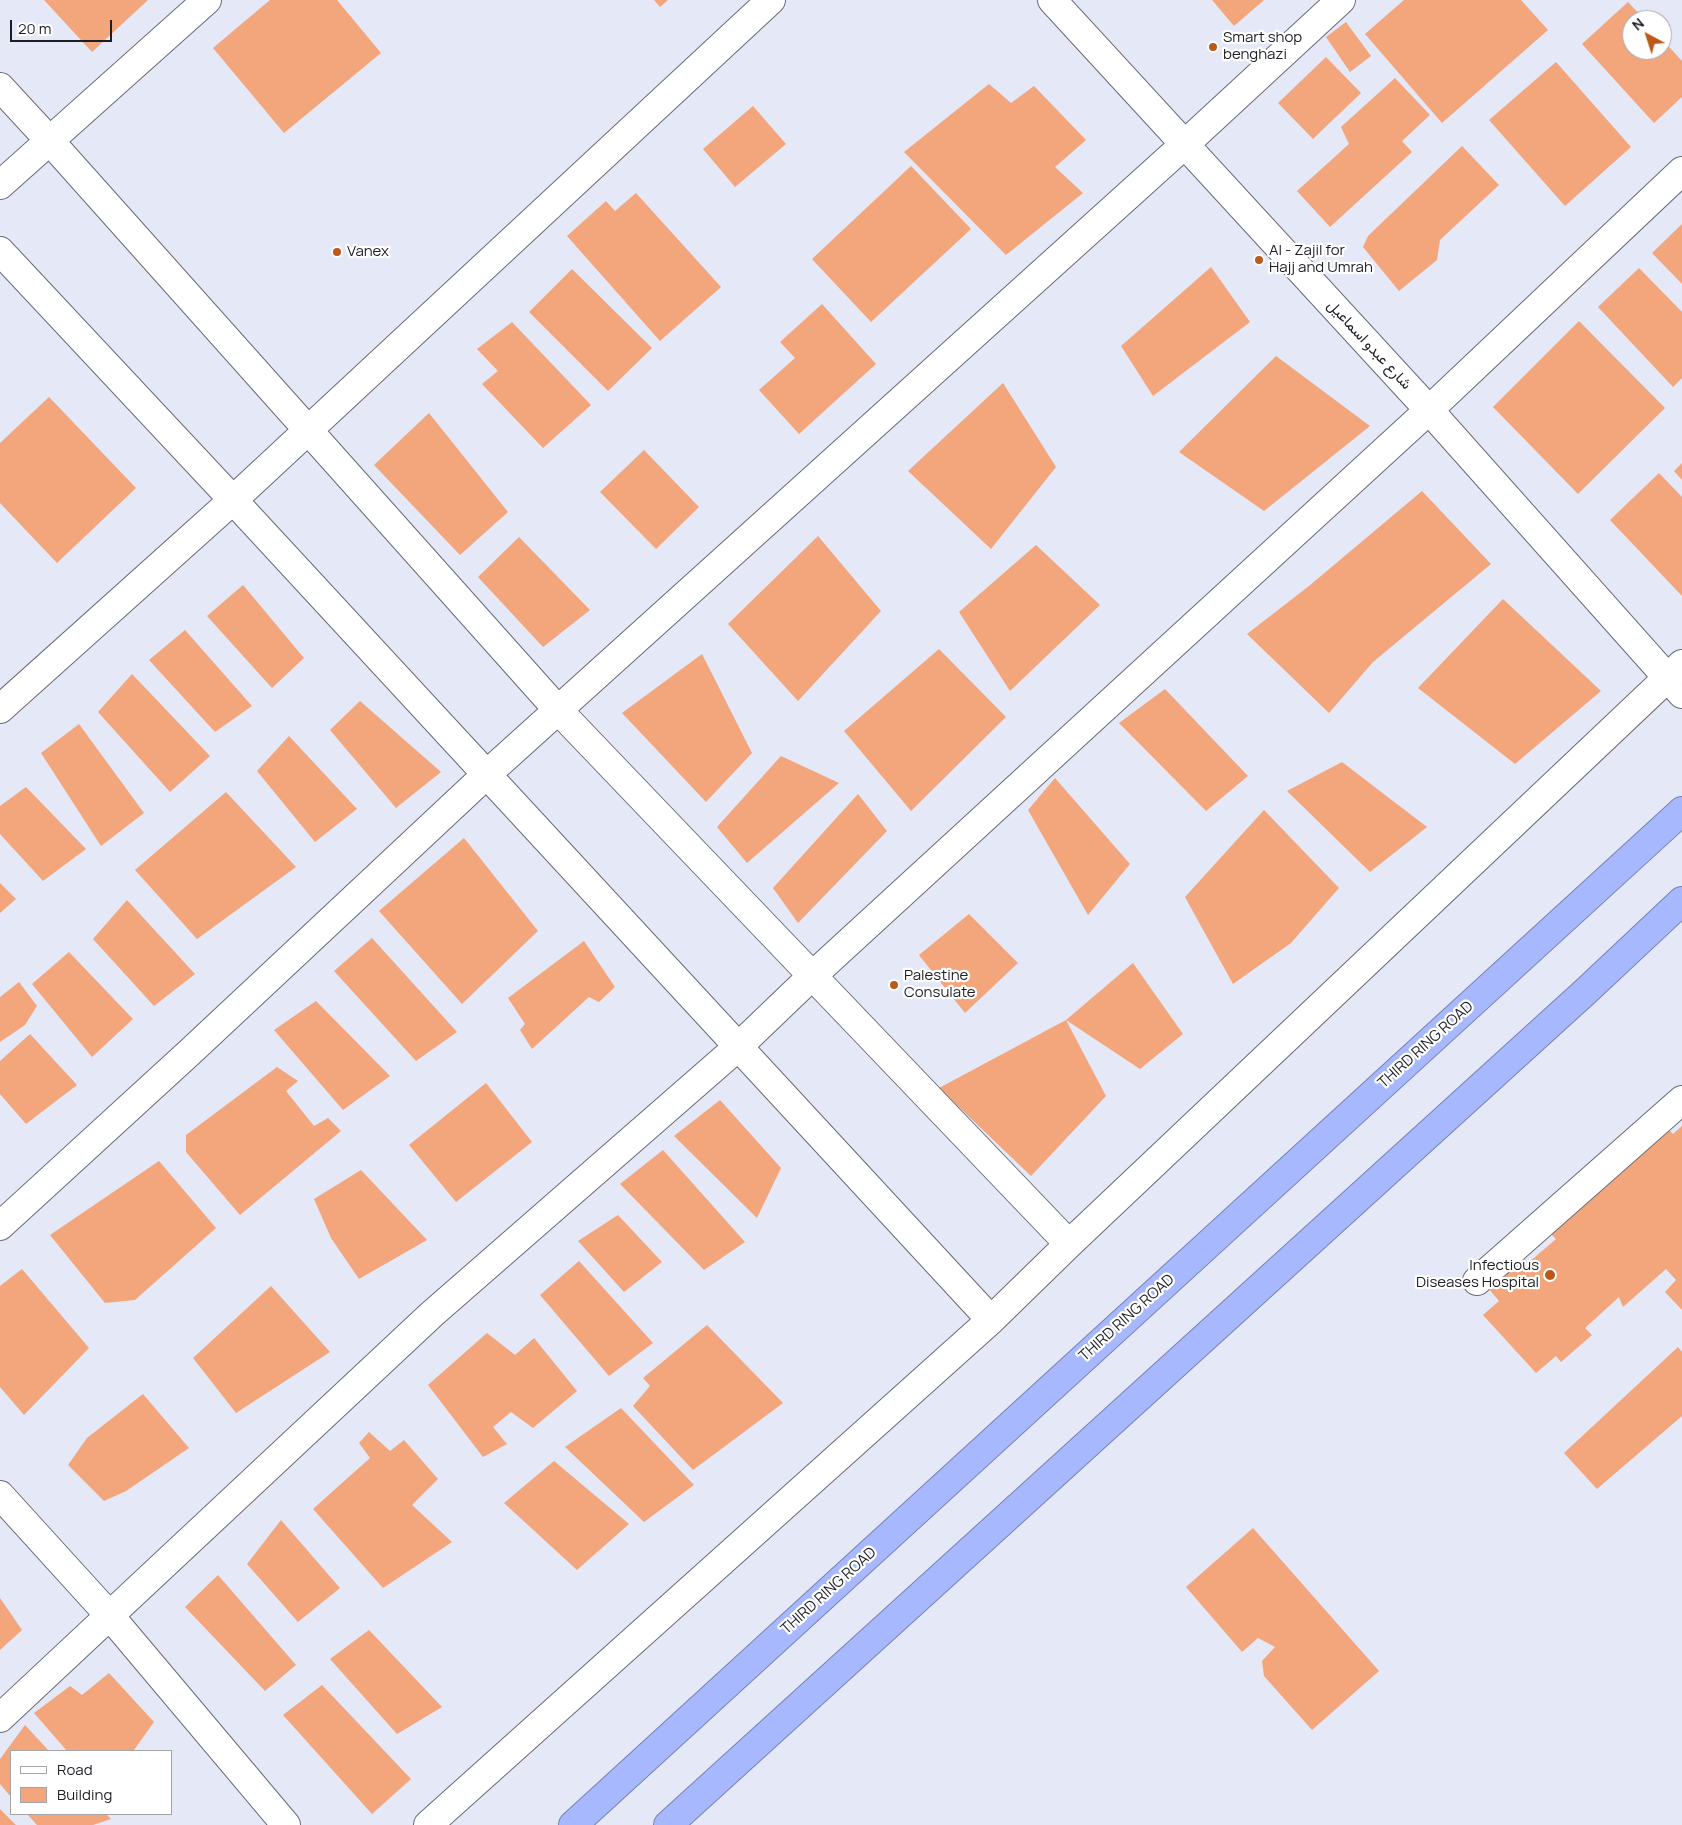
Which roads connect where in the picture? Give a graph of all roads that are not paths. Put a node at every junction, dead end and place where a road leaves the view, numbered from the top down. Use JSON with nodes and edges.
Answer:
{"nodes":[{"id":1,"x":208,"y":0,"type":"edge"},
{"id":2,"x":771,"y":0,"type":"edge"},
{"id":3,"x":1052,"y":0,"type":"edge"},
{"id":4,"x":1341,"y":0,"type":"edge"},
{"id":5,"x":0,"y":87,"type":"edge"},
{"id":6,"x":49,"y":140,"type":"junction"},
{"id":7,"x":1184,"y":145,"type":"junction"},
{"id":8,"x":1682,"y":171,"type":"edge"},
{"id":9,"x":0,"y":185,"type":"edge"},
{"id":10,"x":0,"y":251,"type":"edge"},
{"id":11,"x":1429,"y":410,"type":"junction"},
{"id":12,"x":308,"y":429,"type":"junction"},
{"id":13,"x":233,"y":500,"type":"junction"},
{"id":14,"x":1677,"y":678,"type":"edge"},
{"id":15,"x":0,"y":709,"type":"edge"},
{"id":16,"x":558,"y":710,"type":"junction"},
{"id":17,"x":486,"y":774,"type":"junction"},
{"id":18,"x":1682,"y":811,"type":"edge"},
{"id":19,"x":1682,"y":902,"type":"edge"},
{"id":20,"x":812,"y":976,"type":"junction"},
{"id":21,"x":739,"y":1046,"type":"junction"},
{"id":22,"x":1682,"y":1100,"type":"edge"},
{"id":23,"x":0,"y":1226,"type":"edge"},
{"id":24,"x":1069,"y":1244,"type":"junction"},
{"id":25,"x":1477,"y":1281,"type":"dead end"},
{"id":26,"x":991,"y":1320,"type":"junction"},
{"id":27,"x":0,"y":1495,"type":"edge"},
{"id":28,"x":110,"y":1616,"type":"junction"},
{"id":29,"x":0,"y":1718,"type":"edge"},
{"id":30,"x":286,"y":1825,"type":"edge"},
{"id":31,"x":428,"y":1825,"type":"edge"},
{"id":32,"x":573,"y":1825,"type":"edge"},
{"id":33,"x":668,"y":1825,"type":"edge"}],
"edges":[{"from":1,"to":6,"type":"street"},
{"from":2,"to":12,"type":"street"},
{"from":3,"to":7,"type":"street","name":"شارع عبدو اسماعيل"},
{"from":4,"to":7,"type":"street"},
{"from":5,"to":6,"type":"street"},
{"from":6,"to":9,"type":"street"},
{"from":6,"to":12,"type":"street"},
{"from":7,"to":11,"type":"street","name":"شارع عبدو اسماعيل"},
{"from":7,"to":16,"type":"street"},
{"from":8,"to":11,"type":"street"},
{"from":10,"to":13,"type":"street"},
{"from":11,"to":14,"type":"street","name":"شارع عبدو اسماعيل"},
{"from":11,"to":20,"type":"street"},
{"from":12,"to":13,"type":"street"},
{"from":12,"to":16,"type":"street"},
{"from":13,"to":15,"type":"street"},
{"from":13,"to":17,"type":"street"},
{"from":14,"to":24,"type":"street"},
{"from":16,"to":17,"type":"street"},
{"from":16,"to":20,"type":"street"},
{"from":17,"to":21,"type":"street"},
{"from":17,"to":23,"type":"street"},
{"from":18,"to":32,"type":"highway","name":"THIRD RING ROAD"},
{"from":19,"to":33,"type":"highway"},
{"from":20,"to":21,"type":"street"},
{"from":20,"to":24,"type":"street"},
{"from":21,"to":26,"type":"street"},
{"from":21,"to":28,"type":"street"},
{"from":22,"to":25,"type":"street"},
{"from":24,"to":26,"type":"street"},
{"from":26,"to":31,"type":"street"},
{"from":27,"to":28,"type":"street"},
{"from":28,"to":29,"type":"street"},
{"from":28,"to":30,"type":"street"}]}
